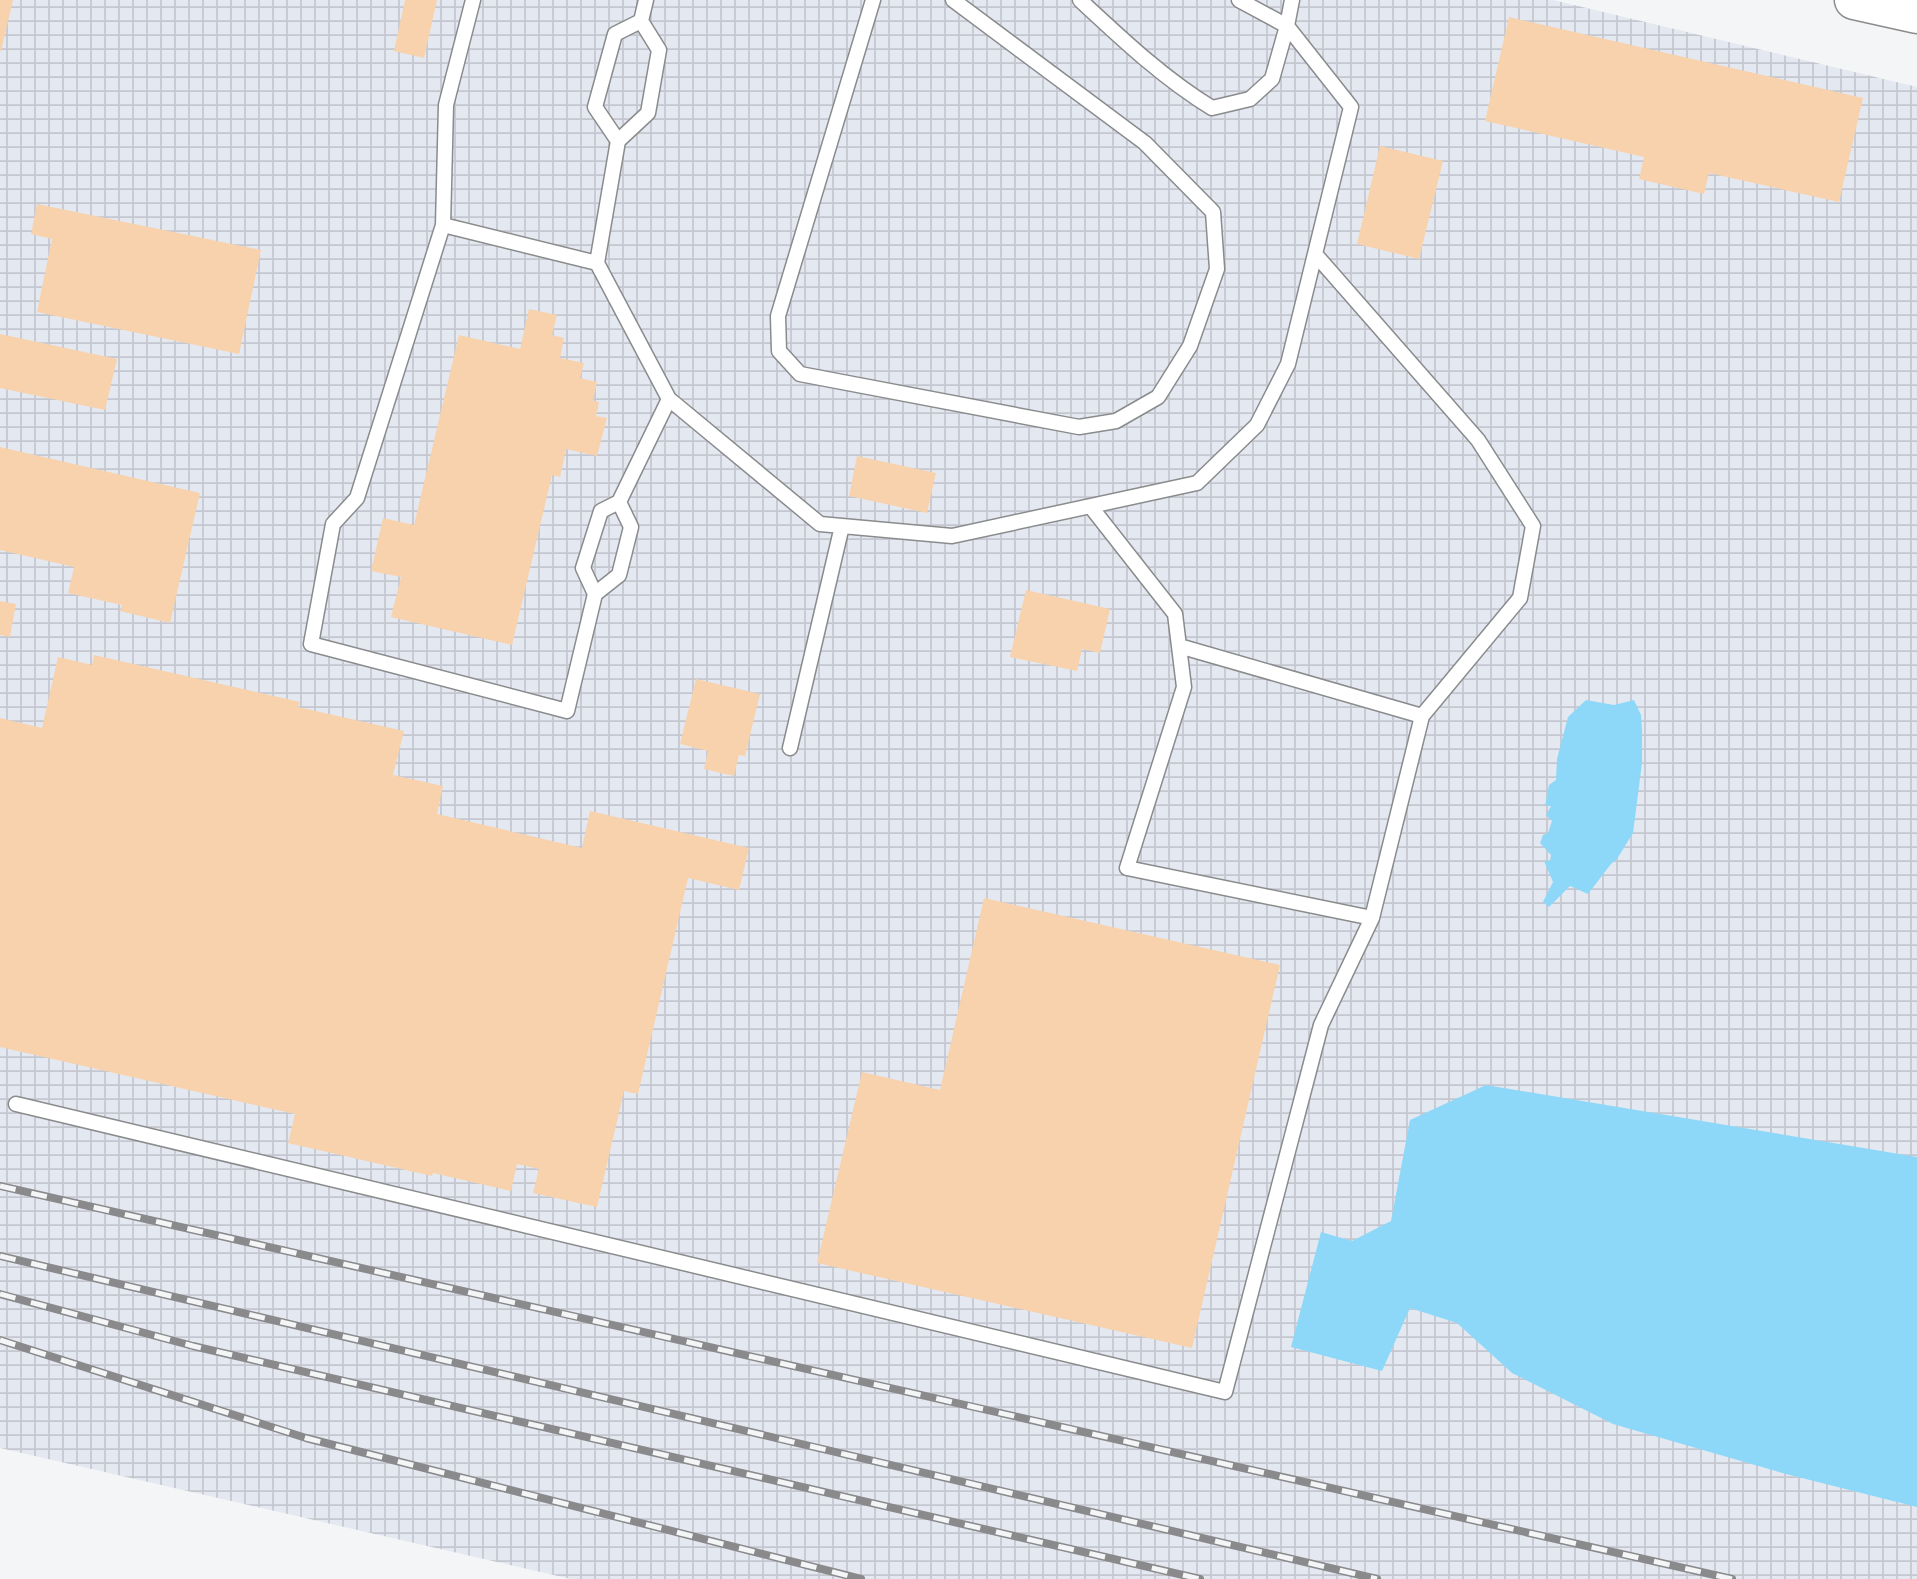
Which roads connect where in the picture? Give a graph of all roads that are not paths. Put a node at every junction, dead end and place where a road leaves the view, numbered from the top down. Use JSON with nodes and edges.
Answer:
{"nodes":[{"id":1,"x":473,"y":0,"type":"edge"},
{"id":2,"x":646,"y":0,"type":"edge"},
{"id":3,"x":873,"y":0,"type":"edge"},
{"id":4,"x":953,"y":0,"type":"edge"},
{"id":5,"x":1080,"y":0,"type":"edge"},
{"id":6,"x":1239,"y":0,"type":"edge"},
{"id":7,"x":1292,"y":0,"type":"edge"},
{"id":8,"x":1854,"y":0,"type":"edge"},
{"id":9,"x":1917,"y":14,"type":"edge"},
{"id":10,"x":641,"y":22,"type":"junction"},
{"id":11,"x":1287,"y":26,"type":"junction"},
{"id":12,"x":618,"y":141,"type":"junction"},
{"id":13,"x":443,"y":225,"type":"junction"},
{"id":14,"x":1315,"y":254,"type":"junction"},
{"id":15,"x":597,"y":263,"type":"junction"},
{"id":16,"x":670,"y":399,"type":"junction"},
{"id":17,"x":619,"y":502,"type":"junction"},
{"id":18,"x":1091,"y":507,"type":"junction"},
{"id":19,"x":842,"y":526,"type":"junction"},
{"id":20,"x":595,"y":594,"type":"junction"},
{"id":21,"x":1179,"y":646,"type":"junction"},
{"id":22,"x":1422,"y":716,"type":"junction"},
{"id":23,"x":790,"y":748,"type":"dead end"},
{"id":24,"x":1372,"y":918,"type":"junction"},
{"id":25,"x":16,"y":1104,"type":"dead end"}],
"edges":[{"from":1,"to":13,"type":"lane"},
{"from":2,"to":10,"type":"lane"},
{"from":3,"to":4,"type":"lane"},
{"from":5,"to":11,"type":"lane"},
{"from":6,"to":11,"type":"lane"},
{"from":7,"to":11,"type":"lane"},
{"from":8,"to":9,"type":"main road"},
{"from":10,"to":12,"type":"lane"},
{"from":10,"to":12,"type":"lane"},
{"from":11,"to":14,"type":"lane"},
{"from":12,"to":15,"type":"lane"},
{"from":13,"to":15,"type":"lane"},
{"from":13,"to":20,"type":"lane"},
{"from":14,"to":18,"type":"lane"},
{"from":14,"to":22,"type":"lane"},
{"from":15,"to":16,"type":"lane"},
{"from":16,"to":17,"type":"lane"},
{"from":16,"to":19,"type":"lane"},
{"from":17,"to":20,"type":"lane"},
{"from":17,"to":20,"type":"lane"},
{"from":18,"to":19,"type":"lane"},
{"from":18,"to":21,"type":"lane"},
{"from":19,"to":23,"type":"lane"},
{"from":21,"to":22,"type":"lane"},
{"from":21,"to":24,"type":"lane"},
{"from":22,"to":24,"type":"lane"},
{"from":24,"to":25,"type":"lane"}]}
